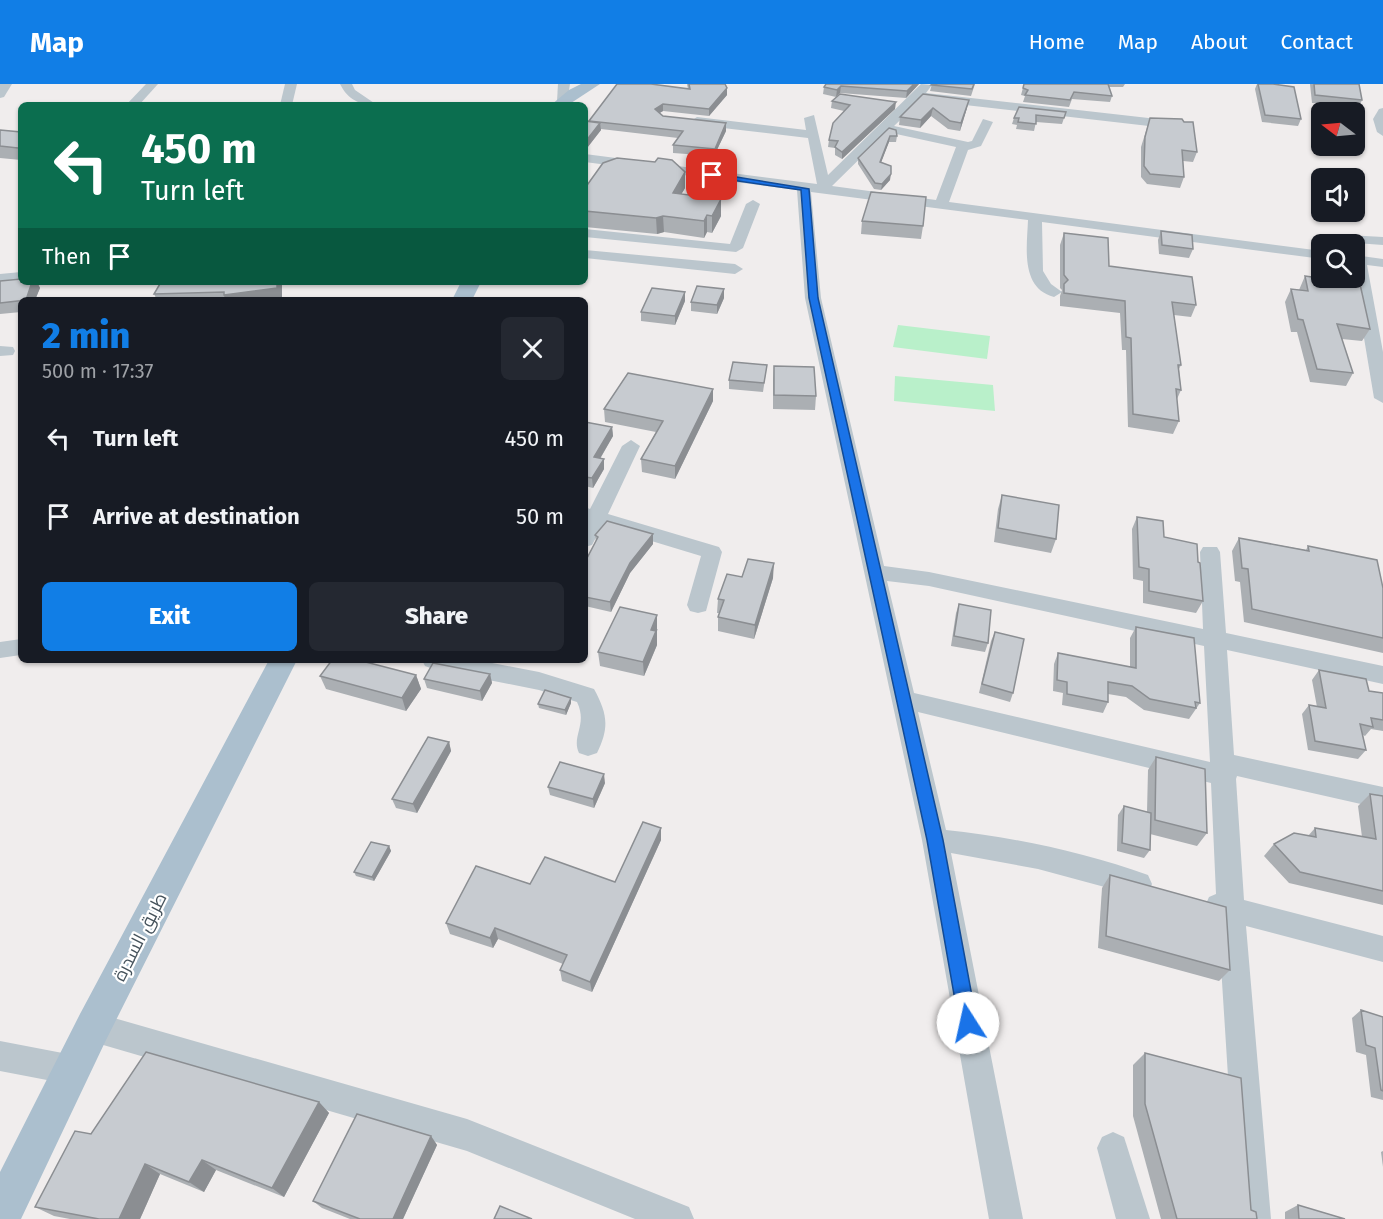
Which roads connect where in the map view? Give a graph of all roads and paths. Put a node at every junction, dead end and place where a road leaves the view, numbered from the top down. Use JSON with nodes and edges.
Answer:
{"nodes":[{"id":1,"x":6,"y":84,"type":"edge"},
{"id":2,"x":152,"y":84,"type":"edge"},
{"id":3,"x":291,"y":84,"type":"edge"},
{"id":4,"x":346,"y":84,"type":"edge"},
{"id":5,"x":575,"y":84,"type":"edge"},
{"id":6,"x":592,"y":84,"type":"edge"},
{"id":7,"x":927,"y":84,"type":"edge"},
{"id":8,"x":0,"y":95,"type":"edge"},
{"id":9,"x":908,"y":101,"type":"junction"},
{"id":10,"x":135,"y":102,"type":"edge"},
{"id":11,"x":287,"y":102,"type":"edge"},
{"id":12,"x":366,"y":102,"type":"edge"},
{"id":13,"x":562,"y":102,"type":"edge"},
{"id":14,"x":563,"y":102,"type":"edge"},
{"id":15,"x":1383,"y":111,"type":"edge"},
{"id":16,"x":810,"y":118,"type":"dead end"},
{"id":17,"x":686,"y":120,"type":"edge"},
{"id":18,"x":987,"y":122,"type":"dead end"},
{"id":19,"x":1175,"y":125,"type":"edge"},
{"id":20,"x":884,"y":128,"type":"junction"},
{"id":21,"x":1383,"y":132,"type":"edge"},
{"id":22,"x":813,"y":135,"type":"junction"},
{"id":23,"x":963,"y":145,"type":"junction"},
{"id":24,"x":588,"y":158,"type":"edge"},
{"id":25,"x":818,"y":188,"type":"junction"},
{"id":26,"x":753,"y":204,"type":"dead end"},
{"id":27,"x":941,"y":206,"type":"junction"},
{"id":28,"x":1035,"y":218,"type":"junction"},
{"id":29,"x":588,"y":233,"type":"edge"},
{"id":30,"x":1365,"y":240,"type":"edge"},
{"id":31,"x":1383,"y":241,"type":"edge"},
{"id":32,"x":588,"y":254,"type":"edge"},
{"id":33,"x":1311,"y":254,"type":"edge"},
{"id":34,"x":1365,"y":260,"type":"edge"},
{"id":35,"x":1383,"y":262,"type":"edge"},
{"id":36,"x":735,"y":269,"type":"dead end"},
{"id":37,"x":18,"y":277,"type":"edge"},
{"id":38,"x":0,"y":279,"type":"edge"},
{"id":39,"x":1362,"y":288,"type":"edge"},
{"id":40,"x":1054,"y":292,"type":"dead end"},
{"id":41,"x":1383,"y":398,"type":"edge"},
{"id":42,"x":631,"y":446,"type":"dead end"},
{"id":43,"x":590,"y":515,"type":"edge"},
{"id":44,"x":1210,"y":552,"type":"dead end"},
{"id":45,"x":873,"y":572,"type":"junction"},
{"id":46,"x":698,"y":604,"type":"dead end"},
{"id":47,"x":1216,"y":641,"type":"junction"},
{"id":48,"x":18,"y":647,"type":"edge"},
{"id":49,"x":0,"y":650,"type":"edge"},
{"id":50,"x":281,"y":663,"type":"edge"},
{"id":51,"x":448,"y":663,"type":"edge"},
{"id":52,"x":1383,"y":675,"type":"edge"},
{"id":53,"x":904,"y":700,"type":"junction"},
{"id":54,"x":588,"y":746,"type":"dead end"},
{"id":55,"x":1224,"y":770,"type":"junction"},
{"id":56,"x":1383,"y":798,"type":"edge"},
{"id":57,"x":935,"y":840,"type":"junction"},
{"id":58,"x":1165,"y":891,"type":"edge"},
{"id":59,"x":1198,"y":901,"type":"edge"},
{"id":60,"x":1231,"y":910,"type":"junction"},
{"id":61,"x":1383,"y":950,"type":"edge"},
{"id":62,"x":93,"y":1027,"type":"junction"},
{"id":63,"x":0,"y":1056,"type":"edge"},
{"id":64,"x":73,"y":1070,"type":"junction"},
{"id":65,"x":1113,"y":1148,"type":"dead end"},
{"id":66,"x":0,"y":1217,"type":"edge"},
{"id":67,"x":677,"y":1219,"type":"edge"},
{"id":68,"x":1006,"y":1219,"type":"edge"},
{"id":69,"x":1133,"y":1219,"type":"edge"},
{"id":70,"x":1254,"y":1219,"type":"edge"}],
"edges":[{"from":1,"to":8,"type":"street"},
{"from":2,"to":10,"type":"street"},
{"from":3,"to":11,"type":"street"},
{"from":4,"to":12,"type":"street"},
{"from":5,"to":13,"type":"street"},
{"from":6,"to":14,"type":"main road"},
{"from":7,"to":9,"type":"street"},
{"from":9,"to":19,"type":"street"},
{"from":9,"to":20,"type":"street"},
{"from":15,"to":21,"type":"street"},
{"from":16,"to":22,"type":"street"},
{"from":17,"to":22,"type":"street"},
{"from":18,"to":23,"type":"street"},
{"from":20,"to":23,"type":"street"},
{"from":20,"to":25,"type":"street"},
{"from":22,"to":25,"type":"street"},
{"from":23,"to":27,"type":"street"},
{"from":24,"to":25,"type":"street"},
{"from":25,"to":27,"type":"street"},
{"from":25,"to":45,"type":"street"},
{"from":26,"to":29,"type":"street"},
{"from":27,"to":28,"type":"street"},
{"from":28,"to":33,"type":"street"},
{"from":28,"to":40,"type":"street"},
{"from":30,"to":31,"type":"street"},
{"from":32,"to":36,"type":"street"},
{"from":34,"to":35,"type":"street"},
{"from":37,"to":38,"type":"street"},
{"from":39,"to":41,"type":"street"},
{"from":42,"to":43,"type":"street"},
{"from":43,"to":46,"type":"street"},
{"from":44,"to":47,"type":"street"},
{"from":45,"to":47,"type":"street"},
{"from":45,"to":53,"type":"street"},
{"from":47,"to":52,"type":"street"},
{"from":47,"to":55,"type":"street"},
{"from":48,"to":49,"type":"street"},
{"from":50,"to":62,"type":"main road","name":"طريق السدرة"},
{"from":51,"to":54,"type":"street"},
{"from":53,"to":55,"type":"street"},
{"from":53,"to":57,"type":"street"},
{"from":55,"to":56,"type":"street"},
{"from":55,"to":60,"type":"street"},
{"from":57,"to":58,"type":"street"},
{"from":57,"to":68,"type":"street"},
{"from":59,"to":60,"type":"street"},
{"from":60,"to":61,"type":"street"},
{"from":60,"to":70,"type":"street"},
{"from":62,"to":64,"type":"main road","name":"طريق السدرة"},
{"from":62,"to":67,"type":"street"},
{"from":63,"to":64,"type":"street"},
{"from":64,"to":66,"type":"main road","name":"طريق السدرة"},
{"from":65,"to":69,"type":"street"}]}
